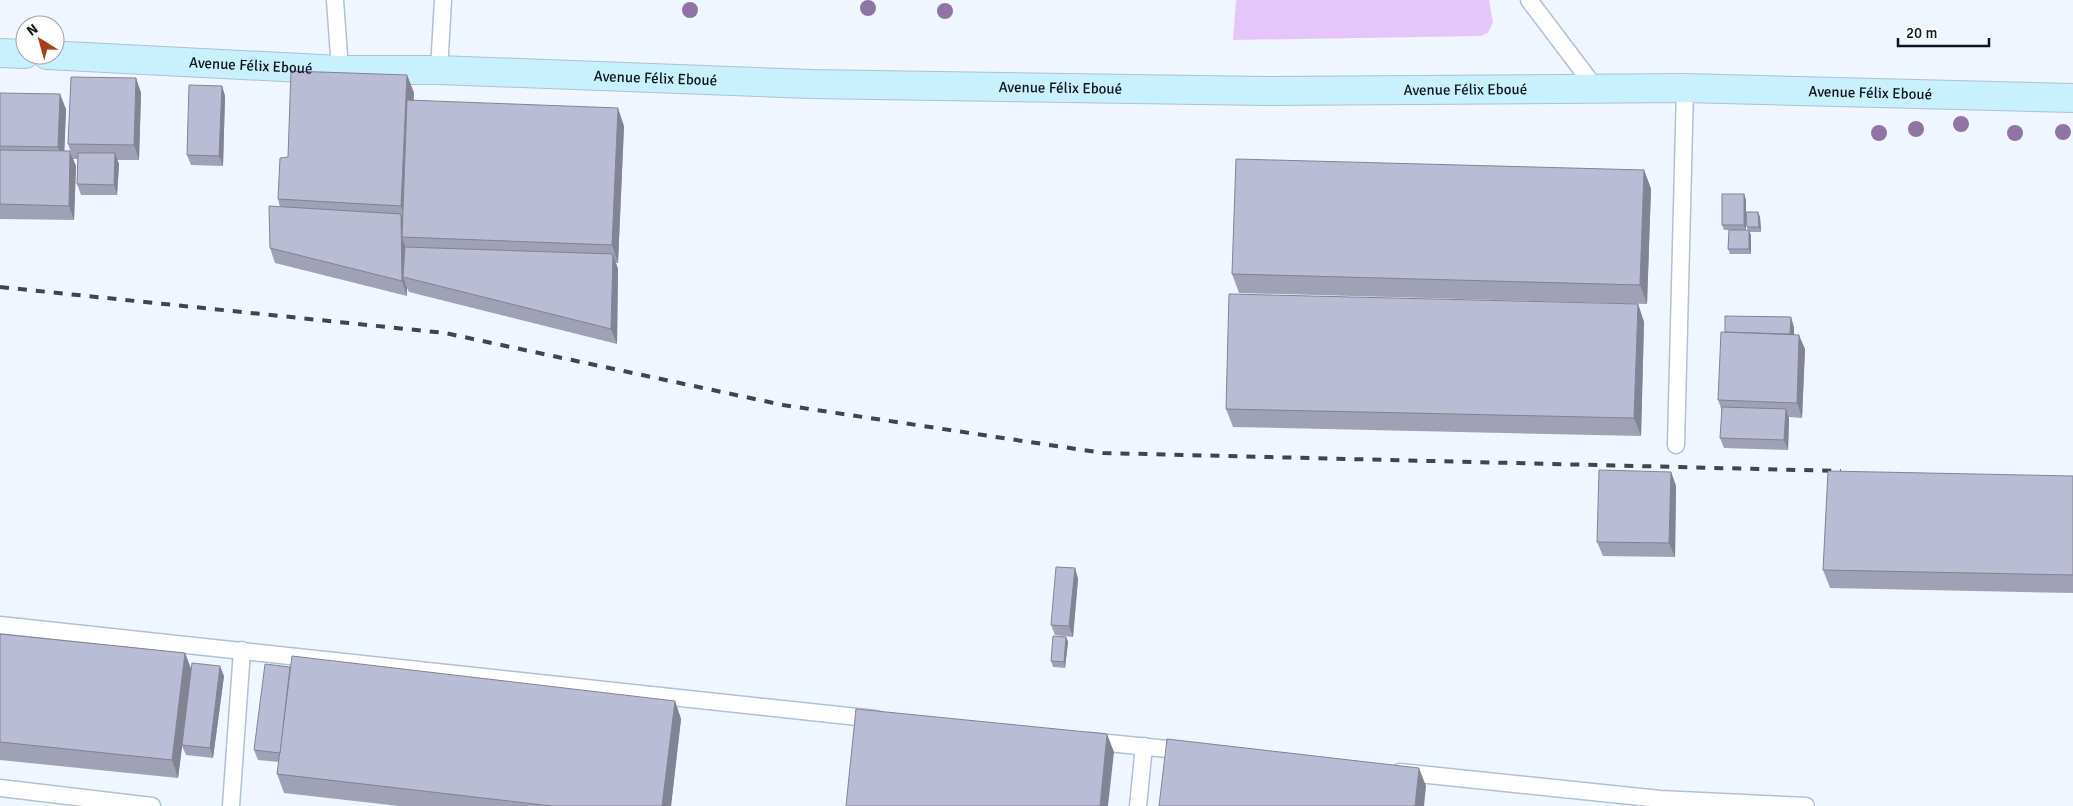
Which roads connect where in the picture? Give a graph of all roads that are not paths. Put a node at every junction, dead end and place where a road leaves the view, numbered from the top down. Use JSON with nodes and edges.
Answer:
{"nodes":[{"id":1,"x":336,"y":0,"type":"edge"},
{"id":2,"x":443,"y":0,"type":"edge"},
{"id":3,"x":1529,"y":0,"type":"edge"},
{"id":4,"x":0,"y":52,"type":"edge"},
{"id":5,"x":15,"y":53,"type":"edge"},
{"id":6,"x":65,"y":56,"type":"edge"},
{"id":7,"x":340,"y":70,"type":"junction"},
{"id":8,"x":439,"y":70,"type":"junction"},
{"id":9,"x":1685,"y":88,"type":"junction"},
{"id":10,"x":1597,"y":90,"type":"junction"},
{"id":11,"x":2073,"y":98,"type":"edge"},
{"id":12,"x":1676,"y":445,"type":"dead end"},
{"id":13,"x":0,"y":625,"type":"edge"},
{"id":14,"x":242,"y":650,"type":"junction"},
{"id":15,"x":895,"y":721,"type":"edge"},
{"id":16,"x":1074,"y":739,"type":"edge"},
{"id":17,"x":1144,"y":746,"type":"junction"},
{"id":18,"x":1203,"y":752,"type":"edge"},
{"id":19,"x":1382,"y":770,"type":"edge"},
{"id":20,"x":0,"y":788,"type":"edge"},
{"id":21,"x":1660,"y":802,"type":"edge"},
{"id":22,"x":152,"y":806,"type":"edge"},
{"id":23,"x":231,"y":806,"type":"edge"},
{"id":24,"x":1138,"y":806,"type":"edge"},
{"id":25,"x":1806,"y":806,"type":"edge"}],
"edges":[{"from":1,"to":7,"type":"lane"},
{"from":2,"to":8,"type":"lane"},
{"from":3,"to":10,"type":"lane"},
{"from":4,"to":5,"type":"street"},
{"from":6,"to":7,"type":"street","name":"Avenue Félix Eboué"},
{"from":7,"to":8,"type":"street","name":"Avenue Félix Eboué"},
{"from":8,"to":10,"type":"street","name":"Avenue Félix Eboué"},
{"from":9,"to":10,"type":"street","name":"Avenue Félix Eboué"},
{"from":9,"to":11,"type":"street","name":"Avenue Félix Eboué"},
{"from":9,"to":12,"type":"lane"},
{"from":13,"to":14,"type":"lane"},
{"from":14,"to":15,"type":"lane"},
{"from":14,"to":23,"type":"lane"},
{"from":16,"to":17,"type":"lane"},
{"from":17,"to":18,"type":"lane"},
{"from":17,"to":24,"type":"lane"},
{"from":19,"to":21,"type":"lane"},
{"from":20,"to":22,"type":"lane"},
{"from":21,"to":25,"type":"lane"}]}
